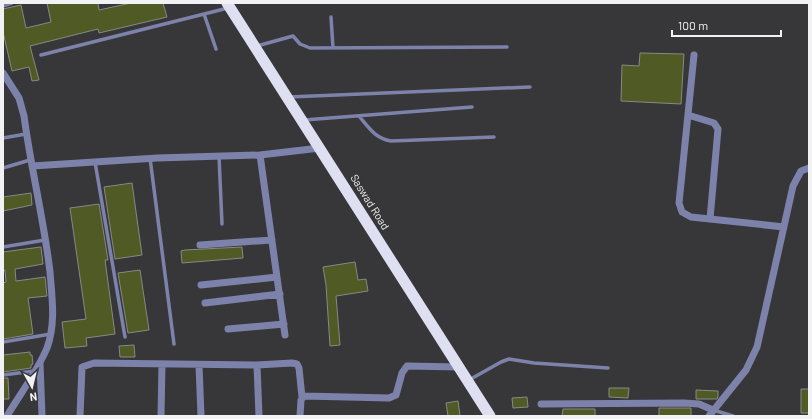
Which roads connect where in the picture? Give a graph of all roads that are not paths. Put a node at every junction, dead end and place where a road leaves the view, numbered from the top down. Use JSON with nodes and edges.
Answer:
{"nodes":[{"id":1,"x":12,"y":3,"type":"edge"},
{"id":2,"x":228,"y":5,"type":"edge"},
{"id":3,"x":3,"y":6,"type":"edge"},
{"id":4,"x":204,"y":14,"type":"junction"},
{"id":5,"x":331,"y":17,"type":"dead end"},
{"id":6,"x":255,"y":46,"type":"junction"},
{"id":7,"x":507,"y":47,"type":"dead end"},
{"id":8,"x":216,"y":48,"type":"dead end"},
{"id":9,"x":333,"y":48,"type":"junction"},
{"id":10,"x":41,"y":55,"type":"dead end"},
{"id":11,"x":694,"y":55,"type":"dead end"},
{"id":12,"x":3,"y":73,"type":"edge"},
{"id":13,"x":530,"y":87,"type":"dead end"},
{"id":14,"x":288,"y":97,"type":"junction"},
{"id":15,"x":472,"y":107,"type":"dead end"},
{"id":16,"x":688,"y":114,"type":"junction"},
{"id":17,"x":359,"y":116,"type":"junction"},
{"id":18,"x":302,"y":120,"type":"junction"},
{"id":19,"x":26,"y":134,"type":"junction"},
{"id":20,"x":494,"y":137,"type":"dead end"},
{"id":21,"x":3,"y":138,"type":"edge"},
{"id":22,"x":320,"y":148,"type":"junction"},
{"id":23,"x":260,"y":155,"type":"junction"},
{"id":24,"x":219,"y":156,"type":"junction"},
{"id":25,"x":150,"y":158,"type":"junction"},
{"id":26,"x":95,"y":161,"type":"junction"},
{"id":27,"x":31,"y":163,"type":"junction"},
{"id":28,"x":3,"y":168,"type":"edge"},
{"id":29,"x":809,"y":168,"type":"edge"},
{"id":30,"x":710,"y":219,"type":"junction"},
{"id":31,"x":222,"y":224,"type":"dead end"},
{"id":32,"x":784,"y":227,"type":"junction"},
{"id":33,"x":46,"y":240,"type":"junction"},
{"id":34,"x":272,"y":240,"type":"junction"},
{"id":35,"x":200,"y":245,"type":"dead end"},
{"id":36,"x":3,"y":247,"type":"edge"},
{"id":37,"x":277,"y":277,"type":"junction"},
{"id":38,"x":201,"y":285,"type":"dead end"},
{"id":39,"x":280,"y":294,"type":"junction"},
{"id":40,"x":205,"y":302,"type":"dead end"},
{"id":41,"x":284,"y":324,"type":"junction"},
{"id":42,"x":228,"y":329,"type":"dead end"},
{"id":43,"x":51,"y":334,"type":"junction"},
{"id":44,"x":285,"y":335,"type":"dead end"},
{"id":45,"x":125,"y":337,"type":"dead end"},
{"id":46,"x":3,"y":342,"type":"edge"},
{"id":47,"x":174,"y":344,"type":"dead end"},
{"id":48,"x":40,"y":363,"type":"junction"},
{"id":49,"x":162,"y":364,"type":"junction"},
{"id":50,"x":200,"y":365,"type":"junction"},
{"id":51,"x":257,"y":365,"type":"junction"},
{"id":52,"x":459,"y":366,"type":"junction"},
{"id":53,"x":608,"y":368,"type":"dead end"},
{"id":54,"x":34,"y":371,"type":"junction"},
{"id":55,"x":3,"y":376,"type":"edge"},
{"id":56,"x":468,"y":380,"type":"junction"},
{"id":57,"x":302,"y":397,"type":"junction"},
{"id":58,"x":541,"y":404,"type":"dead end"},
{"id":59,"x":711,"y":413,"type":"edge"},
{"id":60,"x":7,"y":416,"type":"edge"},
{"id":61,"x":42,"y":416,"type":"edge"},
{"id":62,"x":80,"y":416,"type":"edge"},
{"id":63,"x":161,"y":416,"type":"edge"},
{"id":64,"x":201,"y":416,"type":"edge"},
{"id":65,"x":259,"y":416,"type":"edge"},
{"id":66,"x":300,"y":416,"type":"edge"},
{"id":67,"x":490,"y":416,"type":"edge"},
{"id":68,"x":733,"y":416,"type":"edge"}],
"edges":[{"from":1,"to":3,"type":"lane"},
{"from":2,"to":4,"type":"lane"},
{"from":2,"to":6,"type":"highway","name":"Saswad Road"},
{"from":4,"to":8,"type":"lane"},
{"from":4,"to":10,"type":"lane"},
{"from":5,"to":9,"type":"lane"},
{"from":6,"to":9,"type":"lane"},
{"from":6,"to":14,"type":"highway","name":"Saswad Road"},
{"from":7,"to":9,"type":"lane"},
{"from":11,"to":16,"type":"street"},
{"from":12,"to":19,"type":"street"},
{"from":13,"to":14,"type":"lane"},
{"from":14,"to":18,"type":"highway","name":"Saswad Road"},
{"from":15,"to":17,"type":"lane"},
{"from":16,"to":30,"type":"street"},
{"from":16,"to":30,"type":"street"},
{"from":17,"to":18,"type":"lane"},
{"from":17,"to":20,"type":"lane"},
{"from":18,"to":22,"type":"highway","name":"Saswad Road"},
{"from":19,"to":21,"type":"lane"},
{"from":19,"to":27,"type":"street"},
{"from":22,"to":23,"type":"street"},
{"from":22,"to":52,"type":"highway","name":"Saswad Road"},
{"from":23,"to":24,"type":"street"},
{"from":23,"to":34,"type":"street"},
{"from":24,"to":25,"type":"street"},
{"from":24,"to":31,"type":"lane"},
{"from":25,"to":26,"type":"street"},
{"from":25,"to":47,"type":"lane"},
{"from":26,"to":27,"type":"street"},
{"from":26,"to":45,"type":"lane"},
{"from":27,"to":28,"type":"lane"},
{"from":27,"to":33,"type":"street"},
{"from":29,"to":32,"type":"street"},
{"from":30,"to":32,"type":"street"},
{"from":32,"to":59,"type":"street"},
{"from":33,"to":36,"type":"lane"},
{"from":33,"to":43,"type":"street"},
{"from":34,"to":35,"type":"street"},
{"from":34,"to":37,"type":"street"},
{"from":37,"to":38,"type":"street"},
{"from":37,"to":39,"type":"street"},
{"from":39,"to":40,"type":"street"},
{"from":39,"to":41,"type":"street"},
{"from":41,"to":42,"type":"street"},
{"from":41,"to":44,"type":"street"},
{"from":43,"to":46,"type":"lane"},
{"from":43,"to":48,"type":"street"},
{"from":48,"to":54,"type":"street"},
{"from":48,"to":61,"type":"street"},
{"from":49,"to":50,"type":"street"},
{"from":49,"to":62,"type":"street"},
{"from":49,"to":63,"type":"street"},
{"from":50,"to":51,"type":"street"},
{"from":50,"to":64,"type":"street"},
{"from":51,"to":57,"type":"street"},
{"from":51,"to":65,"type":"street"},
{"from":52,"to":56,"type":"highway","name":"Saswad Road"},
{"from":52,"to":57,"type":"street"},
{"from":53,"to":56,"type":"lane"},
{"from":54,"to":55,"type":"lane"},
{"from":54,"to":60,"type":"street"},
{"from":56,"to":67,"type":"highway","name":"Saswad Road"},
{"from":57,"to":66,"type":"street"},
{"from":58,"to":59,"type":"street"},
{"from":59,"to":68,"type":"lane"}]}
